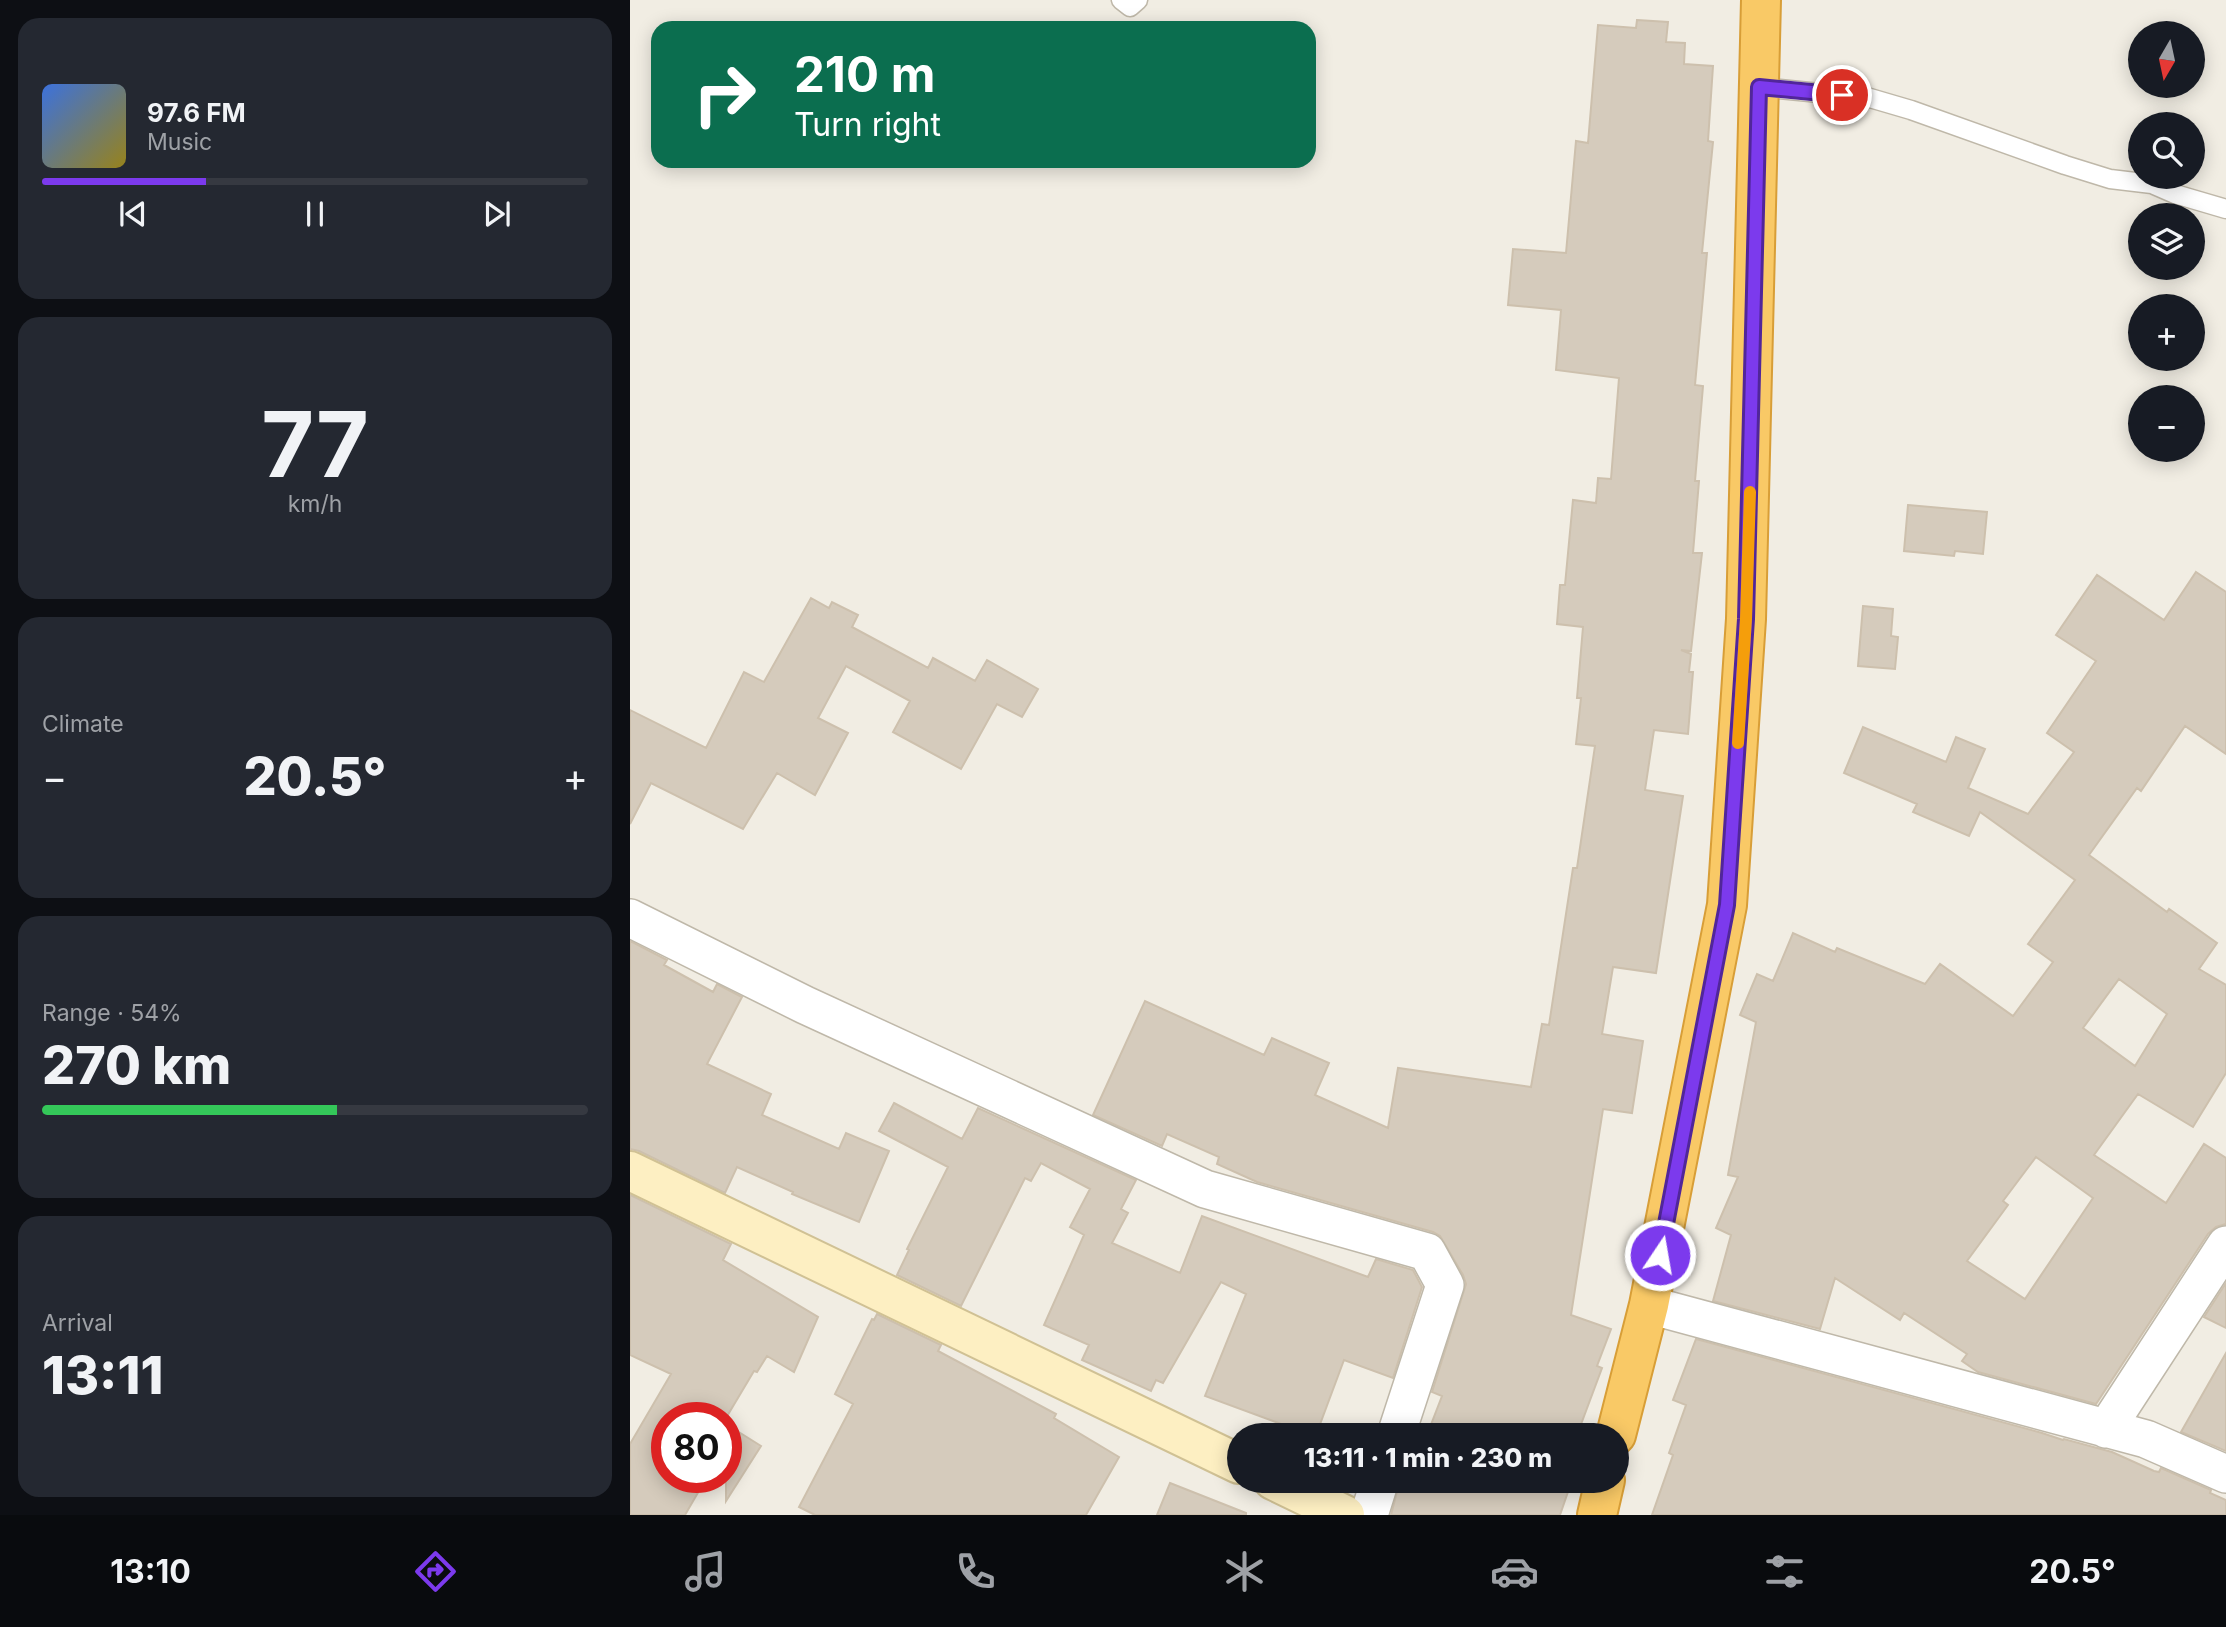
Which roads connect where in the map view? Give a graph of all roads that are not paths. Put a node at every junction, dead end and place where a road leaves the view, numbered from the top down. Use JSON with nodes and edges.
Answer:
{"nodes":[{"id":1,"x":1121,"y":0,"type":"edge"},
{"id":2,"x":1138,"y":0,"type":"edge"},
{"id":3,"x":1761,"y":0,"type":"edge"},
{"id":4,"x":1759,"y":87,"type":"junction"},
{"id":5,"x":2226,"y":209,"type":"edge"},
{"id":6,"x":630,"y":918,"type":"edge"},
{"id":7,"x":630,"y":1171,"type":"edge"},
{"id":8,"x":2226,"y":1245,"type":"edge"},
{"id":9,"x":1649,"y":1305,"type":"junction"},
{"id":10,"x":1400,"y":1423,"type":"edge"},
{"id":11,"x":1619,"y":1423,"type":"edge"},
{"id":12,"x":2106,"y":1429,"type":"junction"},
{"id":13,"x":1227,"y":1458,"type":"edge"},
{"id":14,"x":2226,"y":1474,"type":"edge"},
{"id":15,"x":1300,"y":1493,"type":"edge"},
{"id":16,"x":1376,"y":1493,"type":"edge"},
{"id":17,"x":1602,"y":1493,"type":"edge"},
{"id":18,"x":1345,"y":1515,"type":"edge"},
{"id":19,"x":1369,"y":1515,"type":"edge"},
{"id":20,"x":1597,"y":1515,"type":"edge"}],
"edges":[{"from":1,"to":2,"type":"lane"},
{"from":3,"to":4,"type":"highway"},
{"from":4,"to":5,"type":"lane"},
{"from":4,"to":9,"type":"highway"},
{"from":6,"to":10,"type":"street"},
{"from":7,"to":13,"type":"street"},
{"from":8,"to":12,"type":"street"},
{"from":9,"to":11,"type":"highway"},
{"from":9,"to":12,"type":"street"},
{"from":12,"to":14,"type":"street"},
{"from":15,"to":18,"type":"street"},
{"from":16,"to":19,"type":"street"},
{"from":17,"to":20,"type":"highway"}]}
